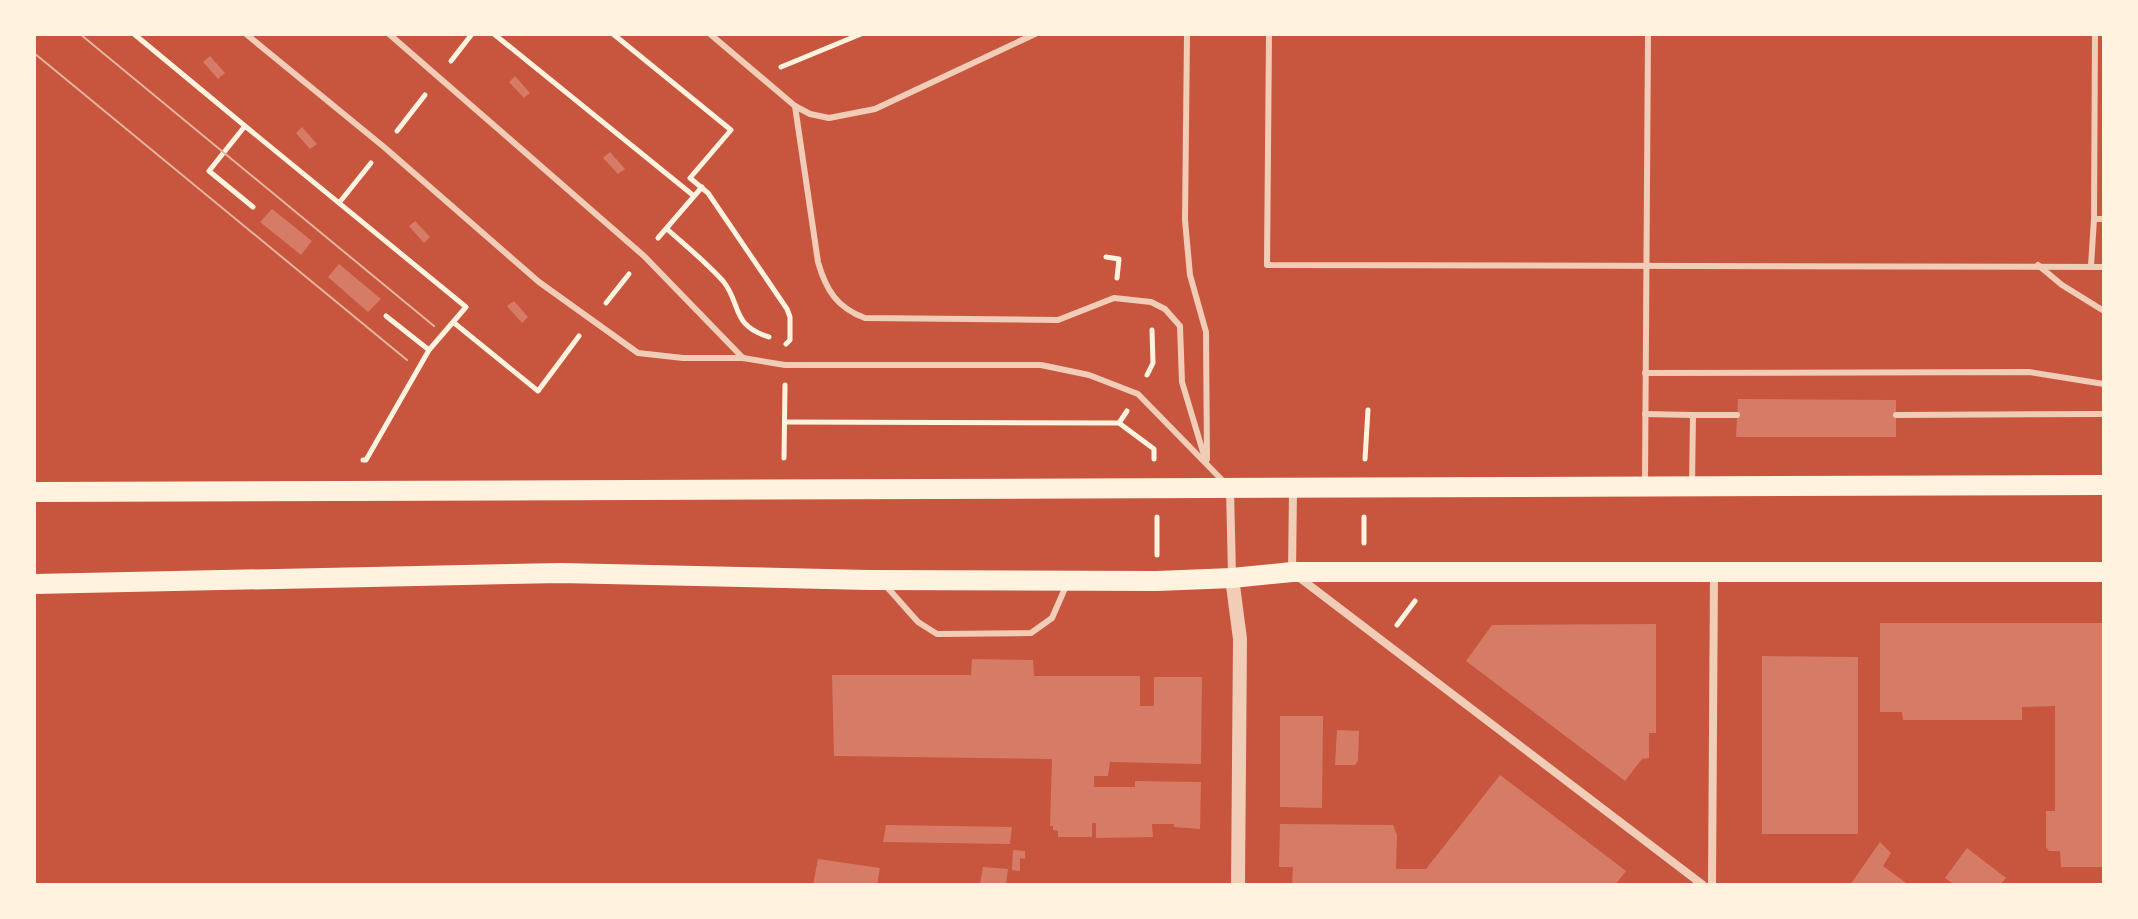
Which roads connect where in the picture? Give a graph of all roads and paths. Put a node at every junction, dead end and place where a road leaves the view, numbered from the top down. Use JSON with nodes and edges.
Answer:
{"nodes":[{"id":1,"x":134,"y":34,"type":"edge"},
{"id":2,"x":246,"y":34,"type":"edge"},
{"id":3,"x":389,"y":34,"type":"edge"},
{"id":4,"x":472,"y":34,"type":"edge"},
{"id":5,"x":494,"y":34,"type":"edge"},
{"id":6,"x":613,"y":34,"type":"edge"},
{"id":7,"x":710,"y":34,"type":"edge"},
{"id":8,"x":861,"y":34,"type":"edge"},
{"id":9,"x":1035,"y":34,"type":"edge"},
{"id":10,"x":1187,"y":34,"type":"edge"},
{"id":11,"x":1269,"y":34,"type":"edge"},
{"id":12,"x":1648,"y":34,"type":"edge"},
{"id":13,"x":2095,"y":34,"type":"edge"},
{"id":14,"x":781,"y":67,"type":"dead end"},
{"id":15,"x":439,"y":77,"type":"junction"},
{"id":16,"x":795,"y":106,"type":"junction"},
{"id":17,"x":245,"y":126,"type":"junction"},
{"id":18,"x":384,"y":147,"type":"junction"},
{"id":19,"x":702,"y":187,"type":"junction"},
{"id":20,"x":694,"y":196,"type":"junction"},
{"id":21,"x":339,"y":203,"type":"junction"},
{"id":22,"x":253,"y":207,"type":"dead end"},
{"id":23,"x":2094,"y":219,"type":"junction"},
{"id":24,"x":2104,"y":219,"type":"edge"},
{"id":25,"x":667,"y":229,"type":"junction"},
{"id":26,"x":644,"y":256,"type":"junction"},
{"id":27,"x":1645,"y":265,"type":"junction"},
{"id":28,"x":2038,"y":265,"type":"junction"},
{"id":29,"x":2091,"y":266,"type":"junction"},
{"id":30,"x":2104,"y":267,"type":"edge"},
{"id":31,"x":2104,"y":311,"type":"edge"},
{"id":32,"x":386,"y":316,"type":"dead end"},
{"id":33,"x":591,"y":321,"type":"junction"},
{"id":34,"x":453,"y":322,"type":"junction"},
{"id":35,"x":790,"y":340,"type":"junction"},
{"id":36,"x":429,"y":350,"type":"junction"},
{"id":37,"x":743,"y":358,"type":"junction"},
{"id":38,"x":785,"y":365,"type":"junction"},
{"id":39,"x":1645,"y":373,"type":"junction"},
{"id":40,"x":2104,"y":384,"type":"edge"},
{"id":41,"x":1368,"y":410,"type":"dead end"},
{"id":42,"x":1645,"y":414,"type":"junction"},
{"id":43,"x":2104,"y":414,"type":"edge"},
{"id":44,"x":1693,"y":415,"type":"junction"},
{"id":45,"x":1737,"y":415,"type":"dead end"},
{"id":46,"x":1896,"y":415,"type":"dead end"},
{"id":47,"x":785,"y":422,"type":"junction"},
{"id":48,"x":1119,"y":423,"type":"dead end"},
{"id":49,"x":784,"y":458,"type":"dead end"},
{"id":50,"x":366,"y":460,"type":"dead end"},
{"id":51,"x":1207,"y":466,"type":"junction"},
{"id":52,"x":2104,"y":485,"type":"edge"},
{"id":53,"x":1645,"y":486,"type":"junction"},
{"id":54,"x":1692,"y":486,"type":"junction"},
{"id":55,"x":1363,"y":487,"type":"junction"},
{"id":56,"x":1230,"y":488,"type":"junction"},
{"id":57,"x":1293,"y":488,"type":"junction"},
{"id":58,"x":34,"y":492,"type":"edge"},
{"id":59,"x":1387,"y":571,"type":"junction"},
{"id":60,"x":1714,"y":571,"type":"junction"},
{"id":61,"x":1292,"y":572,"type":"junction"},
{"id":62,"x":2104,"y":572,"type":"edge"},
{"id":63,"x":1232,"y":578,"type":"junction"},
{"id":64,"x":875,"y":580,"type":"junction"},
{"id":65,"x":1068,"y":581,"type":"junction"},
{"id":66,"x":34,"y":584,"type":"edge"},
{"id":67,"x":1384,"y":641,"type":"junction"},
{"id":68,"x":1238,"y":885,"type":"edge"},
{"id":69,"x":1703,"y":885,"type":"edge"},
{"id":70,"x":1712,"y":885,"type":"edge"}],
"edges":[{"from":1,"to":17,"type":"path"},
{"from":2,"to":18,"type":"lane"},
{"from":3,"to":15,"type":"lane"},
{"from":4,"to":15,"type":"path"},
{"from":5,"to":20,"type":"path"},
{"from":6,"to":19,"type":"path"},
{"from":7,"to":16,"type":"lane"},
{"from":8,"to":14,"type":"path"},
{"from":9,"to":16,"type":"lane"},
{"from":10,"to":51,"type":"lane"},
{"from":11,"to":27,"type":"lane"},
{"from":12,"to":27,"type":"lane"},
{"from":13,"to":23,"type":"lane"},
{"from":15,"to":18,"type":"path"},
{"from":15,"to":26,"type":"lane"},
{"from":16,"to":51,"type":"lane"},
{"from":17,"to":21,"type":"path"},
{"from":17,"to":22,"type":"path"},
{"from":18,"to":21,"type":"path"},
{"from":18,"to":33,"type":"lane"},
{"from":19,"to":20,"type":"path"},
{"from":19,"to":35,"type":"path"},
{"from":20,"to":25,"type":"path"},
{"from":21,"to":34,"type":"path"},
{"from":23,"to":24,"type":"lane"},
{"from":23,"to":29,"type":"lane"},
{"from":25,"to":26,"type":"path"},
{"from":25,"to":35,"type":"path"},
{"from":26,"to":33,"type":"path"},
{"from":26,"to":37,"type":"lane"},
{"from":27,"to":28,"type":"lane"},
{"from":27,"to":39,"type":"lane"},
{"from":28,"to":29,"type":"lane"},
{"from":28,"to":31,"type":"lane"},
{"from":29,"to":30,"type":"lane"},
{"from":32,"to":36,"type":"path"},
{"from":33,"to":34,"type":"path"},
{"from":33,"to":37,"type":"lane"},
{"from":34,"to":36,"type":"path"},
{"from":35,"to":38,"type":"path"},
{"from":36,"to":50,"type":"path"},
{"from":37,"to":38,"type":"lane"},
{"from":38,"to":47,"type":"path"},
{"from":38,"to":51,"type":"lane"},
{"from":39,"to":40,"type":"lane"},
{"from":39,"to":42,"type":"lane"},
{"from":41,"to":55,"type":"path"},
{"from":42,"to":44,"type":"lane"},
{"from":42,"to":53,"type":"lane"},
{"from":43,"to":46,"type":"lane"},
{"from":44,"to":45,"type":"lane"},
{"from":44,"to":54,"type":"lane"},
{"from":47,"to":48,"type":"path"},
{"from":47,"to":49,"type":"path"},
{"from":51,"to":56,"type":"lane"},
{"from":52,"to":54,"type":"main road"},
{"from":53,"to":54,"type":"main road"},
{"from":53,"to":55,"type":"main road"},
{"from":55,"to":57,"type":"main road"},
{"from":55,"to":59,"type":"path"},
{"from":56,"to":57,"type":"main road"},
{"from":56,"to":58,"type":"main road"},
{"from":56,"to":63,"type":"street"},
{"from":57,"to":61,"type":"street"},
{"from":59,"to":60,"type":"main road"},
{"from":59,"to":61,"type":"main road"},
{"from":59,"to":67,"type":"path"},
{"from":60,"to":62,"type":"main road"},
{"from":60,"to":70,"type":"street"},
{"from":61,"to":63,"type":"main road"},
{"from":61,"to":67,"type":"street"},
{"from":63,"to":65,"type":"main road"},
{"from":63,"to":68,"type":"street"},
{"from":64,"to":65,"type":"main road"},
{"from":64,"to":65,"type":"lane"},
{"from":64,"to":66,"type":"main road"},
{"from":67,"to":69,"type":"street"}]}
